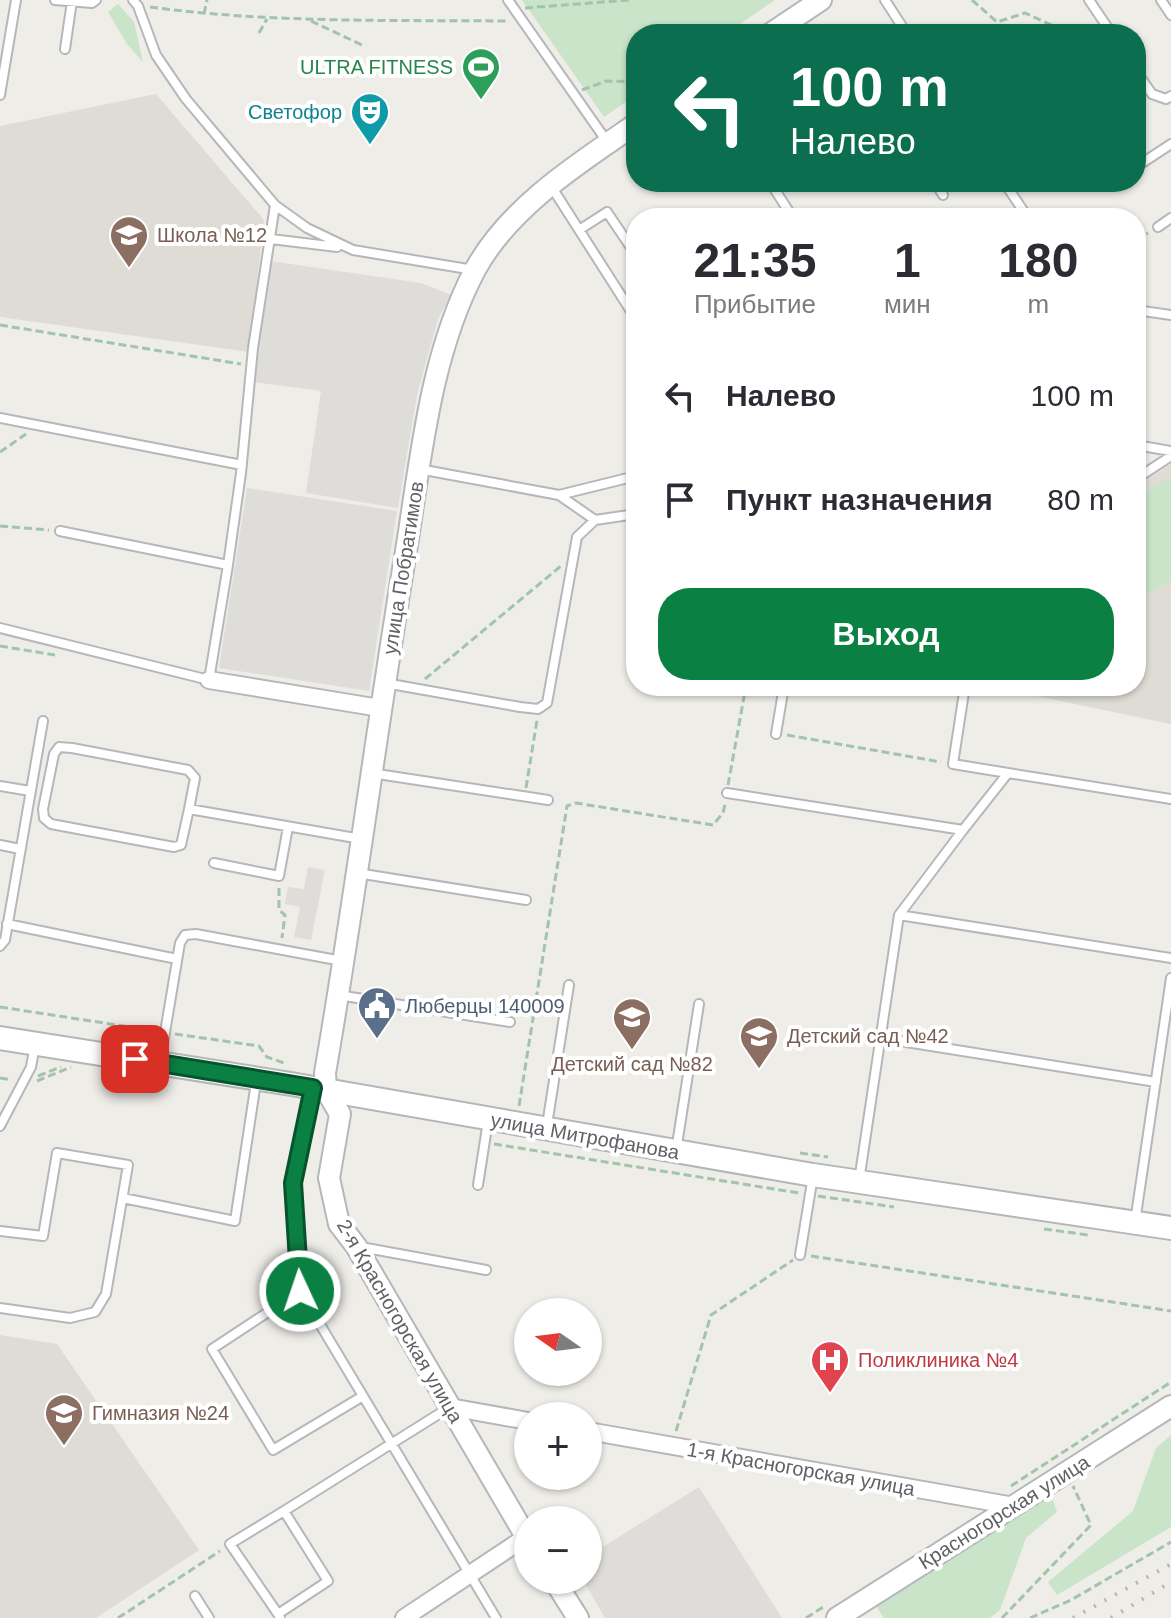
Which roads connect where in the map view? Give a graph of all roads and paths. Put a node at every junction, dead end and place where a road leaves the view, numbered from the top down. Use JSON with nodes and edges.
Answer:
{"nodes":[{"id":1,"x":16,"y":0,"type":"edge"},
{"id":2,"x":55,"y":0,"type":"edge"},
{"id":3,"x":96,"y":0,"type":"edge"},
{"id":4,"x":207,"y":0,"type":"edge"},
{"id":5,"x":508,"y":0,"type":"edge"},
{"id":6,"x":629,"y":0,"type":"edge"},
{"id":7,"x":821,"y":0,"type":"edge"},
{"id":8,"x":885,"y":0,"type":"edge"},
{"id":9,"x":972,"y":0,"type":"edge"},
{"id":10,"x":1089,"y":0,"type":"edge"},
{"id":11,"x":1161,"y":0,"type":"edge"},
{"id":12,"x":72,"y":1,"type":"edge"},
{"id":13,"x":137,"y":2,"type":"edge"},
{"id":14,"x":515,"y":10,"type":"junction"},
{"id":15,"x":204,"y":14,"type":"junction"},
{"id":16,"x":1171,"y":15,"type":"edge"},
{"id":17,"x":268,"y":18,"type":"junction"},
{"id":18,"x":310,"y":21,"type":"junction"},
{"id":19,"x":523,"y":21,"type":"junction"},
{"id":20,"x":785,"y":24,"type":"edge"},
{"id":21,"x":901,"y":24,"type":"edge"},
{"id":22,"x":1049,"y":24,"type":"edge"},
{"id":23,"x":1105,"y":24,"type":"edge"},
{"id":24,"x":259,"y":33,"type":"dead end"},
{"id":25,"x":362,"y":45,"type":"dead end"},
{"id":26,"x":65,"y":49,"type":"dead end"},
{"id":27,"x":626,"y":82,"type":"edge"},
{"id":28,"x":1146,"y":85,"type":"edge"},
{"id":29,"x":0,"y":95,"type":"edge"},
{"id":30,"x":574,"y":95,"type":"junction"},
{"id":31,"x":1171,"y":96,"type":"edge"},
{"id":32,"x":626,"y":131,"type":"edge"},
{"id":33,"x":609,"y":143,"type":"junction"},
{"id":34,"x":1171,"y":144,"type":"edge"},
{"id":35,"x":1146,"y":160,"type":"edge"},
{"id":36,"x":551,"y":185,"type":"junction"},
{"id":37,"x":941,"y":192,"type":"edge"},
{"id":38,"x":943,"y":195,"type":"dead end"},
{"id":39,"x":275,"y":205,"type":"junction"},
{"id":40,"x":1171,"y":218,"type":"edge"},
{"id":41,"x":1158,"y":227,"type":"joint"},
{"id":42,"x":579,"y":230,"type":"junction"},
{"id":43,"x":1146,"y":234,"type":"edge"},
{"id":44,"x":271,"y":239,"type":"junction"},
{"id":45,"x":626,"y":240,"type":"edge"},
{"id":46,"x":353,"y":250,"type":"junction"},
{"id":47,"x":475,"y":270,"type":"junction"},
{"id":48,"x":626,"y":303,"type":"edge"},
{"id":49,"x":1146,"y":311,"type":"edge"},
{"id":50,"x":1171,"y":315,"type":"edge"},
{"id":51,"x":0,"y":325,"type":"edge"},
{"id":52,"x":251,"y":366,"type":"junction"},
{"id":53,"x":0,"y":418,"type":"edge"},
{"id":54,"x":39,"y":426,"type":"junction"},
{"id":55,"x":1146,"y":448,"type":"edge"},
{"id":56,"x":0,"y":452,"type":"edge"},
{"id":57,"x":1171,"y":454,"type":"edge"},
{"id":58,"x":242,"y":465,"type":"junction"},
{"id":59,"x":419,"y":469,"type":"junction"},
{"id":60,"x":1146,"y":472,"type":"edge"},
{"id":61,"x":626,"y":478,"type":"edge"},
{"id":62,"x":559,"y":495,"type":"junction"},
{"id":63,"x":626,"y":515,"type":"edge"},
{"id":64,"x":595,"y":520,"type":"junction"},
{"id":65,"x":0,"y":526,"type":"edge"},
{"id":66,"x":60,"y":531,"type":"joint"},
{"id":67,"x":573,"y":556,"type":"junction"},
{"id":68,"x":228,"y":565,"type":"junction"},
{"id":69,"x":0,"y":628,"type":"edge"},
{"id":70,"x":209,"y":680,"type":"junction"},
{"id":71,"x":384,"y":683,"type":"junction"},
{"id":72,"x":414,"y":689,"type":"junction"},
{"id":73,"x":744,"y":696,"type":"edge"},
{"id":74,"x":782,"y":696,"type":"edge"},
{"id":75,"x":963,"y":696,"type":"edge"},
{"id":76,"x":380,"y":708,"type":"junction"},
{"id":77,"x":538,"y":709,"type":"junction"},
{"id":78,"x":43,"y":721,"type":"dead end"},
{"id":79,"x":776,"y":734,"type":"joint"},
{"id":80,"x":953,"y":764,"type":"junction"},
{"id":81,"x":371,"y":773,"type":"junction"},
{"id":82,"x":1008,"y":773,"type":"junction"},
{"id":83,"x":0,"y":786,"type":"edge"},
{"id":84,"x":30,"y":791,"type":"junction"},
{"id":85,"x":727,"y":793,"type":"junction"},
{"id":86,"x":525,"y":797,"type":"junction"},
{"id":87,"x":1171,"y":799,"type":"edge"},
{"id":88,"x":548,"y":800,"type":"dead end"},
{"id":89,"x":189,"y":809,"type":"junction"},
{"id":90,"x":288,"y":827,"type":"junction"},
{"id":91,"x":963,"y":830,"type":"junction"},
{"id":92,"x":362,"y":840,"type":"junction"},
{"id":93,"x":0,"y":845,"type":"edge"},
{"id":94,"x":20,"y":849,"type":"junction"},
{"id":95,"x":214,"y":863,"type":"dead end"},
{"id":96,"x":357,"y":873,"type":"junction"},
{"id":97,"x":279,"y":876,"type":"junction"},
{"id":98,"x":526,"y":900,"type":"joint"},
{"id":99,"x":552,"y":903,"type":"junction"},
{"id":100,"x":899,"y":915,"type":"junction"},
{"id":101,"x":7,"y":924,"type":"junction"},
{"id":102,"x":0,"y":946,"type":"edge"},
{"id":103,"x":280,"y":949,"type":"junction"},
{"id":104,"x":1171,"y":958,"type":"edge"},
{"id":105,"x":177,"y":959,"type":"junction"},
{"id":106,"x":344,"y":961,"type":"junction"},
{"id":107,"x":1171,"y":978,"type":"edge"},
{"id":108,"x":569,"y":985,"type":"dead end"},
{"id":109,"x":338,"y":995,"type":"junction"},
{"id":110,"x":699,"y":1004,"type":"dead end"},
{"id":111,"x":0,"y":1007,"type":"edge"},
{"id":112,"x":510,"y":1022,"type":"dead end"},
{"id":113,"x":165,"y":1032,"type":"junction"},
{"id":114,"x":0,"y":1038,"type":"edge"},
{"id":115,"x":881,"y":1038,"type":"junction"},
{"id":116,"x":35,"y":1044,"type":"junction"},
{"id":117,"x":160,"y":1063,"type":"junction"},
{"id":118,"x":294,"y":1067,"type":"dead end"},
{"id":119,"x":257,"y":1078,"type":"junction"},
{"id":120,"x":1156,"y":1082,"type":"junction"},
{"id":121,"x":320,"y":1089,"type":"junction"},
{"id":122,"x":519,"y":1107,"type":"dead end"},
{"id":123,"x":488,"y":1120,"type":"junction"},
{"id":124,"x":0,"y":1126,"type":"edge"},
{"id":125,"x":546,"y":1130,"type":"junction"},
{"id":126,"x":676,"y":1152,"type":"junction"},
{"id":127,"x":813,"y":1175,"type":"junction"},
{"id":128,"x":859,"y":1181,"type":"junction"},
{"id":129,"x":478,"y":1185,"type":"dead end"},
{"id":130,"x":123,"y":1198,"type":"junction"},
{"id":131,"x":1135,"y":1223,"type":"junction"},
{"id":132,"x":1171,"y":1228,"type":"edge"},
{"id":133,"x":0,"y":1231,"type":"edge"},
{"id":134,"x":356,"y":1246,"type":"junction"},
{"id":135,"x":800,"y":1255,"type":"junction"},
{"id":136,"x":486,"y":1270,"type":"dead end"},
{"id":137,"x":300,"y":1291,"type":"junction"},
{"id":138,"x":0,"y":1308,"type":"edge"},
{"id":139,"x":1171,"y":1311,"type":"edge"},
{"id":140,"x":363,"y":1396,"type":"junction"},
{"id":141,"x":1171,"y":1406,"type":"edge"},
{"id":142,"x":450,"y":1407,"type":"junction"},
{"id":143,"x":514,"y":1418,"type":"edge"},
{"id":144,"x":602,"y":1434,"type":"edge"},
{"id":145,"x":392,"y":1444,"type":"junction"},
{"id":146,"x":671,"y":1446,"type":"junction"},
{"id":147,"x":1072,"y":1484,"type":"dead end"},
{"id":148,"x":1014,"y":1506,"type":"junction"},
{"id":149,"x":284,"y":1511,"type":"junction"},
{"id":150,"x":514,"y":1517,"type":"edge"},
{"id":151,"x":1171,"y":1542,"type":"edge"},
{"id":152,"x":230,"y":1544,"type":"junction"},
{"id":153,"x":514,"y":1547,"type":"edge"},
{"id":154,"x":470,"y":1574,"type":"junction"},
{"id":155,"x":563,"y":1594,"type":"edge"},
{"id":156,"x":195,"y":1596,"type":"dead end"},
{"id":157,"x":279,"y":1616,"type":"edge"},
{"id":158,"x":118,"y":1618,"type":"edge"},
{"id":159,"x":209,"y":1618,"type":"edge"},
{"id":160,"x":404,"y":1618,"type":"edge"},
{"id":161,"x":496,"y":1618,"type":"edge"},
{"id":162,"x":578,"y":1618,"type":"edge"},
{"id":163,"x":837,"y":1618,"type":"edge"},
{"id":164,"x":1002,"y":1618,"type":"edge"},
{"id":165,"x":1030,"y":1618,"type":"edge"}],
"edges":[{"from":1,"to":29,"type":"lane"},
{"from":2,"to":12,"type":"lane"},
{"from":3,"to":12,"type":"lane"},
{"from":4,"to":15,"type":"path"},
{"from":5,"to":14,"type":"lane"},
{"from":6,"to":14,"type":"path"},
{"from":7,"to":20,"type":"street"},
{"from":8,"to":21,"type":"lane"},
{"from":9,"to":22,"type":"path"},
{"from":10,"to":23,"type":"lane"},
{"from":11,"to":16,"type":"lane"},
{"from":12,"to":26,"type":"lane"},
{"from":13,"to":15,"type":"path"},
{"from":13,"to":39,"type":"lane"},
{"from":14,"to":19,"type":"lane"},
{"from":15,"to":17,"type":"path"},
{"from":17,"to":18,"type":"path"},
{"from":17,"to":24,"type":"path"},
{"from":18,"to":19,"type":"path"},
{"from":18,"to":25,"type":"path"},
{"from":19,"to":30,"type":"lane"},
{"from":27,"to":30,"type":"path"},
{"from":28,"to":31,"type":"lane"},
{"from":30,"to":33,"type":"lane"},
{"from":32,"to":33,"type":"street","name":"улица Побратимов"},
{"from":33,"to":36,"type":"street","name":"улица Побратимов"},
{"from":34,"to":35,"type":"lane"},
{"from":36,"to":42,"type":"lane"},
{"from":36,"to":47,"type":"street","name":"улица Побратимов"},
{"from":37,"to":38,"type":"lane"},
{"from":39,"to":44,"type":"lane"},
{"from":39,"to":46,"type":"lane"},
{"from":40,"to":41,"type":"lane"},
{"from":41,"to":43,"type":"path"},
{"from":42,"to":45,"type":"lane"},
{"from":42,"to":48,"type":"lane"},
{"from":44,"to":46,"type":"lane"},
{"from":44,"to":52,"type":"lane"},
{"from":46,"to":47,"type":"lane"},
{"from":47,"to":59,"type":"street","name":"улица Побратимов"},
{"from":49,"to":50,"type":"lane"},
{"from":51,"to":52,"type":"path"},
{"from":52,"to":58,"type":"lane"},
{"from":53,"to":54,"type":"lane"},
{"from":54,"to":56,"type":"path"},
{"from":54,"to":58,"type":"lane"},
{"from":55,"to":57,"type":"lane"},
{"from":57,"to":60,"type":"lane"},
{"from":58,"to":68,"type":"lane"},
{"from":59,"to":62,"type":"lane"},
{"from":59,"to":71,"type":"street","name":"улица Побратимов"},
{"from":61,"to":62,"type":"lane"},
{"from":62,"to":64,"type":"lane"},
{"from":63,"to":64,"type":"lane"},
{"from":64,"to":67,"type":"lane"},
{"from":65,"to":66,"type":"path"},
{"from":66,"to":68,"type":"lane"},
{"from":67,"to":72,"type":"path"},
{"from":67,"to":77,"type":"lane"},
{"from":68,"to":70,"type":"lane"},
{"from":69,"to":70,"type":"lane"},
{"from":70,"to":76,"type":"street"},
{"from":71,"to":72,"type":"lane"},
{"from":71,"to":76,"type":"street","name":"улица Побратимов"},
{"from":72,"to":77,"type":"lane"},
{"from":73,"to":85,"type":"path"},
{"from":74,"to":79,"type":"lane"},
{"from":75,"to":80,"type":"lane"},
{"from":76,"to":81,"type":"street","name":"улица Побратимов"},
{"from":77,"to":86,"type":"path"},
{"from":78,"to":84,"type":"lane"},
{"from":79,"to":80,"type":"path"},
{"from":80,"to":82,"type":"lane"},
{"from":81,"to":86,"type":"lane"},
{"from":81,"to":92,"type":"street","name":"улица Побратимов"},
{"from":82,"to":87,"type":"lane"},
{"from":82,"to":91,"type":"lane"},
{"from":83,"to":84,"type":"lane"},
{"from":84,"to":94,"type":"lane"},
{"from":85,"to":91,"type":"lane"},
{"from":85,"to":99,"type":"path"},
{"from":86,"to":88,"type":"lane"},
{"from":89,"to":89,"type":"lane"},
{"from":89,"to":90,"type":"lane"},
{"from":90,"to":92,"type":"lane"},
{"from":90,"to":97,"type":"lane"},
{"from":91,"to":100,"type":"lane"},
{"from":92,"to":96,"type":"street","name":"улица Побратимов"},
{"from":93,"to":94,"type":"lane"},
{"from":94,"to":101,"type":"lane"},
{"from":95,"to":97,"type":"lane"},
{"from":96,"to":98,"type":"lane"},
{"from":96,"to":106,"type":"street","name":"улица Побратимов"},
{"from":97,"to":103,"type":"path"},
{"from":98,"to":99,"type":"path"},
{"from":99,"to":122,"type":"path"},
{"from":100,"to":104,"type":"lane"},
{"from":100,"to":115,"type":"lane"},
{"from":101,"to":102,"type":"lane"},
{"from":101,"to":105,"type":"lane"},
{"from":103,"to":105,"type":"lane"},
{"from":103,"to":106,"type":"lane"},
{"from":105,"to":113,"type":"lane"},
{"from":106,"to":109,"type":"street","name":"улица Побратимов"},
{"from":107,"to":120,"type":"lane"},
{"from":108,"to":125,"type":"lane"},
{"from":109,"to":112,"type":"lane"},
{"from":109,"to":121,"type":"street","name":"улица Побратимов"},
{"from":110,"to":126,"type":"lane"},
{"from":111,"to":113,"type":"path"},
{"from":113,"to":117,"type":"lane"},
{"from":113,"to":118,"type":"path"},
{"from":114,"to":116,"type":"main road","name":"улица Митрофанова"},
{"from":115,"to":120,"type":"lane"},
{"from":115,"to":128,"type":"lane"},
{"from":116,"to":117,"type":"main road","name":"улица Митрофанова"},
{"from":116,"to":124,"type":"lane"},
{"from":117,"to":119,"type":"main road","name":"улица Митрофанова"},
{"from":119,"to":121,"type":"main road","name":"улица Митрофанова"},
{"from":119,"to":130,"type":"lane"},
{"from":120,"to":131,"type":"lane"},
{"from":121,"to":123,"type":"main road","name":"улица Митрофанова"},
{"from":121,"to":134,"type":"street","name":"2-я Красногорская улица"},
{"from":121,"to":137,"type":"lane"},
{"from":123,"to":125,"type":"main road","name":"улица Митрофанова"},
{"from":123,"to":129,"type":"lane"},
{"from":125,"to":126,"type":"main road","name":"улица Митрофанова"},
{"from":126,"to":127,"type":"main road","name":"улица Митрофанова"},
{"from":127,"to":128,"type":"main road","name":"улица Митрофанова"},
{"from":127,"to":135,"type":"lane"},
{"from":128,"to":131,"type":"main road","name":"улица Митрофанова"},
{"from":130,"to":133,"type":"lane"},
{"from":130,"to":138,"type":"lane"},
{"from":131,"to":132,"type":"main road","name":"улица Митрофанова"},
{"from":134,"to":136,"type":"lane"},
{"from":134,"to":142,"type":"street","name":"2-я Красногорская улица"},
{"from":135,"to":139,"type":"path"},
{"from":135,"to":146,"type":"path"},
{"from":137,"to":140,"type":"lane"},
{"from":137,"to":140,"type":"lane"},
{"from":140,"to":145,"type":"lane"},
{"from":141,"to":148,"type":"street","name":"Красногорская улица"},
{"from":142,"to":143,"type":"street"},
{"from":142,"to":145,"type":"lane"},
{"from":142,"to":150,"type":"street","name":"2-я Красногорская улица"},
{"from":144,"to":146,"type":"street","name":"1-я Красногорская улица"},
{"from":145,"to":149,"type":"lane"},
{"from":145,"to":154,"type":"lane"},
{"from":146,"to":148,"type":"street","name":"1-я Красногорская улица"},
{"from":147,"to":164,"type":"path"},
{"from":148,"to":163,"type":"street","name":"Красногорская улица"},
{"from":149,"to":152,"type":"lane"},
{"from":149,"to":157,"type":"lane"},
{"from":151,"to":165,"type":"path"},
{"from":152,"to":157,"type":"lane"},
{"from":152,"to":158,"type":"path"},
{"from":153,"to":154,"type":"street"},
{"from":154,"to":160,"type":"street"},
{"from":154,"to":161,"type":"lane"},
{"from":155,"to":162,"type":"street"},
{"from":156,"to":159,"type":"lane"}]}
